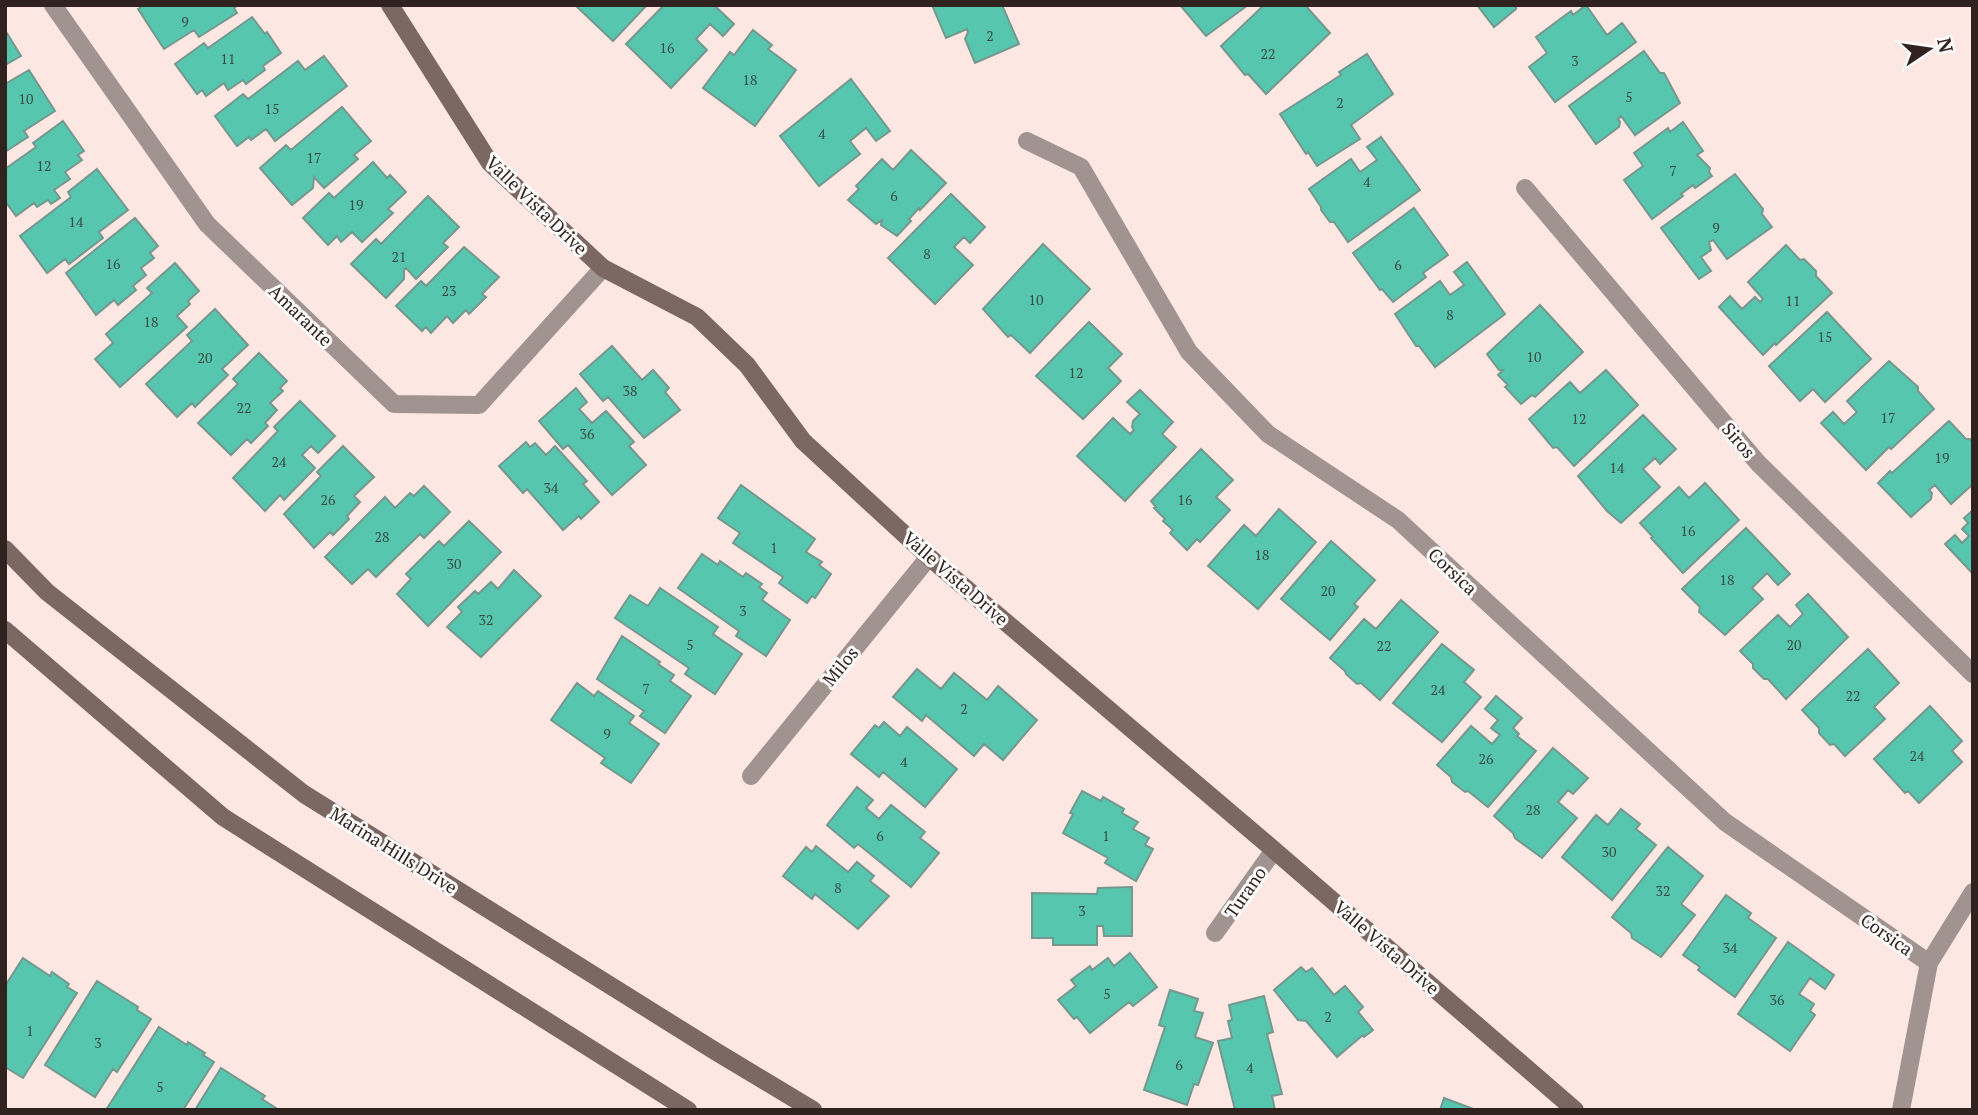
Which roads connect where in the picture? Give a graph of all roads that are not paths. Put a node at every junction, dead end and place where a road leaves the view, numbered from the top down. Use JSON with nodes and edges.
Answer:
{"nodes":[{"id":1,"x":53,"y":5,"type":"edge"},
{"id":2,"x":390,"y":5,"type":"edge"},
{"id":3,"x":1027,"y":141,"type":"dead end"},
{"id":4,"x":1525,"y":188,"type":"dead end"},
{"id":5,"x":603,"y":268,"type":"junction"},
{"id":6,"x":5,"y":549,"type":"edge"},
{"id":7,"x":929,"y":557,"type":"junction"},
{"id":8,"x":5,"y":630,"type":"edge"},
{"id":9,"x":1973,"y":674,"type":"edge"},
{"id":10,"x":751,"y":776,"type":"dead end"},
{"id":11,"x":1274,"y":850,"type":"junction"},
{"id":12,"x":1973,"y":892,"type":"edge"},
{"id":13,"x":1215,"y":933,"type":"dead end"},
{"id":14,"x":1929,"y":963,"type":"junction"},
{"id":15,"x":688,"y":1110,"type":"edge"},
{"id":16,"x":813,"y":1110,"type":"edge"},
{"id":17,"x":1575,"y":1110,"type":"edge"},
{"id":18,"x":1901,"y":1110,"type":"edge"}],
"edges":[{"from":1,"to":5,"type":"street","name":"Amarante"},
{"from":2,"to":5,"type":"street","name":"Valle Vista Drive"},
{"from":3,"to":14,"type":"street","name":"Corsica"},
{"from":4,"to":9,"type":"street","name":"Siros"},
{"from":5,"to":7,"type":"street","name":"Valle Vista Drive"},
{"from":6,"to":16,"type":"street","name":"Marina Hills Drive"},
{"from":7,"to":10,"type":"street","name":"Milos"},
{"from":7,"to":11,"type":"street","name":"Valle Vista Drive"},
{"from":8,"to":15,"type":"street"},
{"from":11,"to":13,"type":"street","name":"Turano"},
{"from":11,"to":17,"type":"street","name":"Valle Vista Drive"},
{"from":12,"to":14,"type":"street"},
{"from":14,"to":18,"type":"street"}]}
